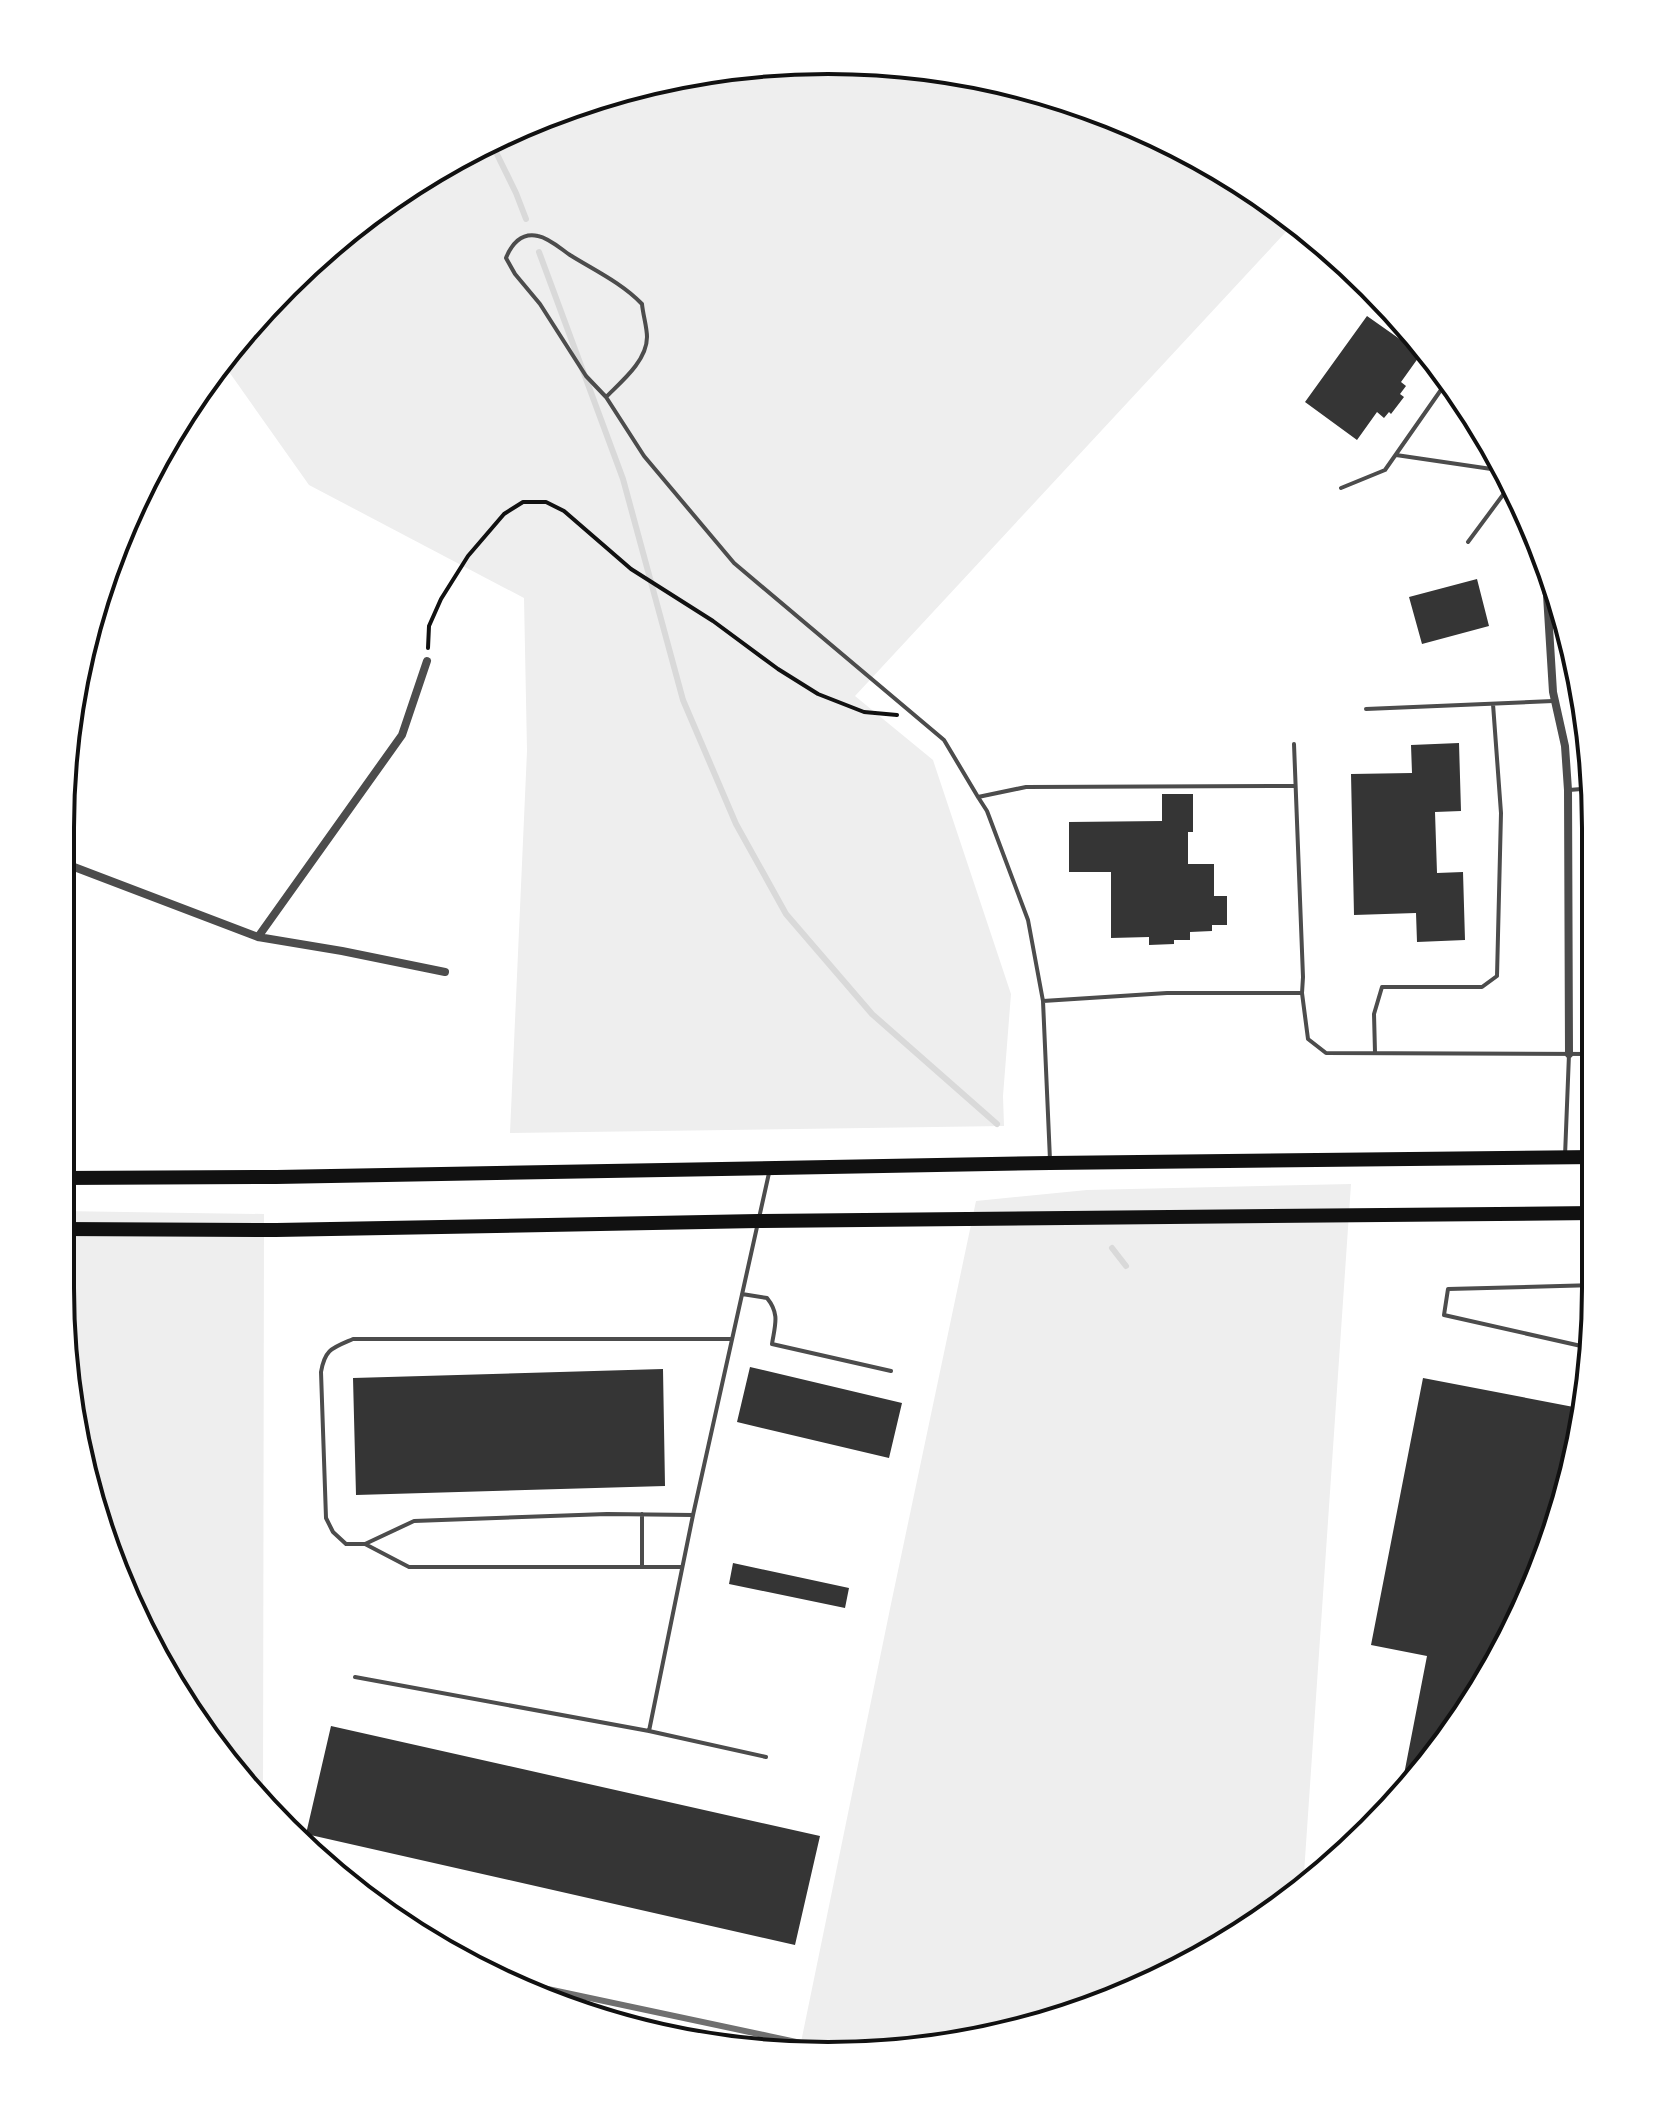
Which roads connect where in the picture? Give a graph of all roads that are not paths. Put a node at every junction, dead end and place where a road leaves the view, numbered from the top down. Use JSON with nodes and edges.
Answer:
{"nodes":[{"id":1,"x":1441,"y":390,"type":"edge"},
{"id":2,"x":606,"y":397,"type":"junction"},
{"id":3,"x":1396,"y":455,"type":"junction"},
{"id":4,"x":1490,"y":469,"type":"edge"},
{"id":5,"x":1341,"y":488,"type":"dead end"},
{"id":6,"x":1504,"y":494,"type":"edge"},
{"id":7,"x":1468,"y":542,"type":"dead end"},
{"id":8,"x":1548,"y":605,"type":"edge"},
{"id":9,"x":427,"y":661,"type":"road end"},
{"id":10,"x":1555,"y":701,"type":"junction"},
{"id":11,"x":1493,"y":704,"type":"junction"},
{"id":12,"x":1366,"y":709,"type":"dead end"},
{"id":13,"x":1294,"y":744,"type":"dead end"},
{"id":14,"x":1296,"y":786,"type":"junction"},
{"id":15,"x":1580,"y":789,"type":"edge"},
{"id":16,"x":1568,"y":790,"type":"junction"},
{"id":17,"x":978,"y":797,"type":"junction"},
{"id":18,"x":74,"y":867,"type":"edge"},
{"id":19,"x":258,"y":937,"type":"junction"},
{"id":20,"x":445,"y":972,"type":"dead end"},
{"id":21,"x":1302,"y":993,"type":"junction"},
{"id":22,"x":1043,"y":1001,"type":"junction"},
{"id":23,"x":1375,"y":1053,"type":"junction"},
{"id":24,"x":1569,"y":1054,"type":"junction"},
{"id":25,"x":1582,"y":1054,"type":"edge"},
{"id":26,"x":1582,"y":1157,"type":"edge"},
{"id":27,"x":1565,"y":1158,"type":"junction"},
{"id":28,"x":1050,"y":1163,"type":"junction"},
{"id":29,"x":770,"y":1168,"type":"junction"},
{"id":30,"x":74,"y":1178,"type":"edge"},
{"id":31,"x":1582,"y":1213,"type":"edge"},
{"id":32,"x":758,"y":1221,"type":"junction"},
{"id":33,"x":74,"y":1229,"type":"edge"},
{"id":34,"x":1582,"y":1285,"type":"edge"},
{"id":35,"x":742,"y":1294,"type":"junction"},
{"id":36,"x":732,"y":1339,"type":"junction"},
{"id":37,"x":1579,"y":1346,"type":"edge"},
{"id":38,"x":891,"y":1371,"type":"dead end"},
{"id":39,"x":642,"y":1514,"type":"junction"},
{"id":40,"x":693,"y":1515,"type":"junction"},
{"id":41,"x":365,"y":1544,"type":"junction"},
{"id":42,"x":642,"y":1567,"type":"junction"},
{"id":43,"x":682,"y":1567,"type":"junction"},
{"id":44,"x":355,"y":1677,"type":"dead end"},
{"id":45,"x":649,"y":1731,"type":"junction"},
{"id":46,"x":766,"y":1757,"type":"dead end"}],
"edges":[{"from":1,"to":3,"type":"lane"},
{"from":2,"to":2,"type":"lane"},
{"from":2,"to":17,"type":"lane"},
{"from":3,"to":4,"type":"lane"},
{"from":3,"to":5,"type":"lane"},
{"from":6,"to":7,"type":"lane"},
{"from":8,"to":10,"type":"street"},
{"from":9,"to":19,"type":"street"},
{"from":10,"to":11,"type":"lane"},
{"from":10,"to":16,"type":"street"},
{"from":11,"to":12,"type":"lane"},
{"from":11,"to":23,"type":"lane"},
{"from":13,"to":14,"type":"lane"},
{"from":14,"to":17,"type":"lane"},
{"from":14,"to":21,"type":"lane"},
{"from":15,"to":16,"type":"lane"},
{"from":16,"to":24,"type":"street"},
{"from":17,"to":22,"type":"lane"},
{"from":18,"to":19,"type":"street"},
{"from":19,"to":20,"type":"street"},
{"from":21,"to":22,"type":"lane"},
{"from":21,"to":23,"type":"lane"},
{"from":22,"to":28,"type":"lane"},
{"from":23,"to":24,"type":"lane"},
{"from":24,"to":25,"type":"lane"},
{"from":24,"to":27,"type":"lane"},
{"from":26,"to":27,"type":"main road"},
{"from":27,"to":28,"type":"main road"},
{"from":28,"to":29,"type":"main road"},
{"from":29,"to":30,"type":"main road"},
{"from":29,"to":32,"type":"lane"},
{"from":31,"to":32,"type":"main road"},
{"from":32,"to":33,"type":"main road"},
{"from":32,"to":35,"type":"lane"},
{"from":34,"to":37,"type":"lane"},
{"from":35,"to":36,"type":"lane"},
{"from":35,"to":38,"type":"lane"},
{"from":36,"to":40,"type":"lane"},
{"from":36,"to":41,"type":"lane"},
{"from":39,"to":40,"type":"lane"},
{"from":39,"to":41,"type":"lane"},
{"from":39,"to":42,"type":"lane"},
{"from":40,"to":43,"type":"lane"},
{"from":41,"to":42,"type":"lane"},
{"from":42,"to":43,"type":"lane"},
{"from":43,"to":45,"type":"lane"},
{"from":44,"to":45,"type":"lane"},
{"from":45,"to":46,"type":"lane"}]}
